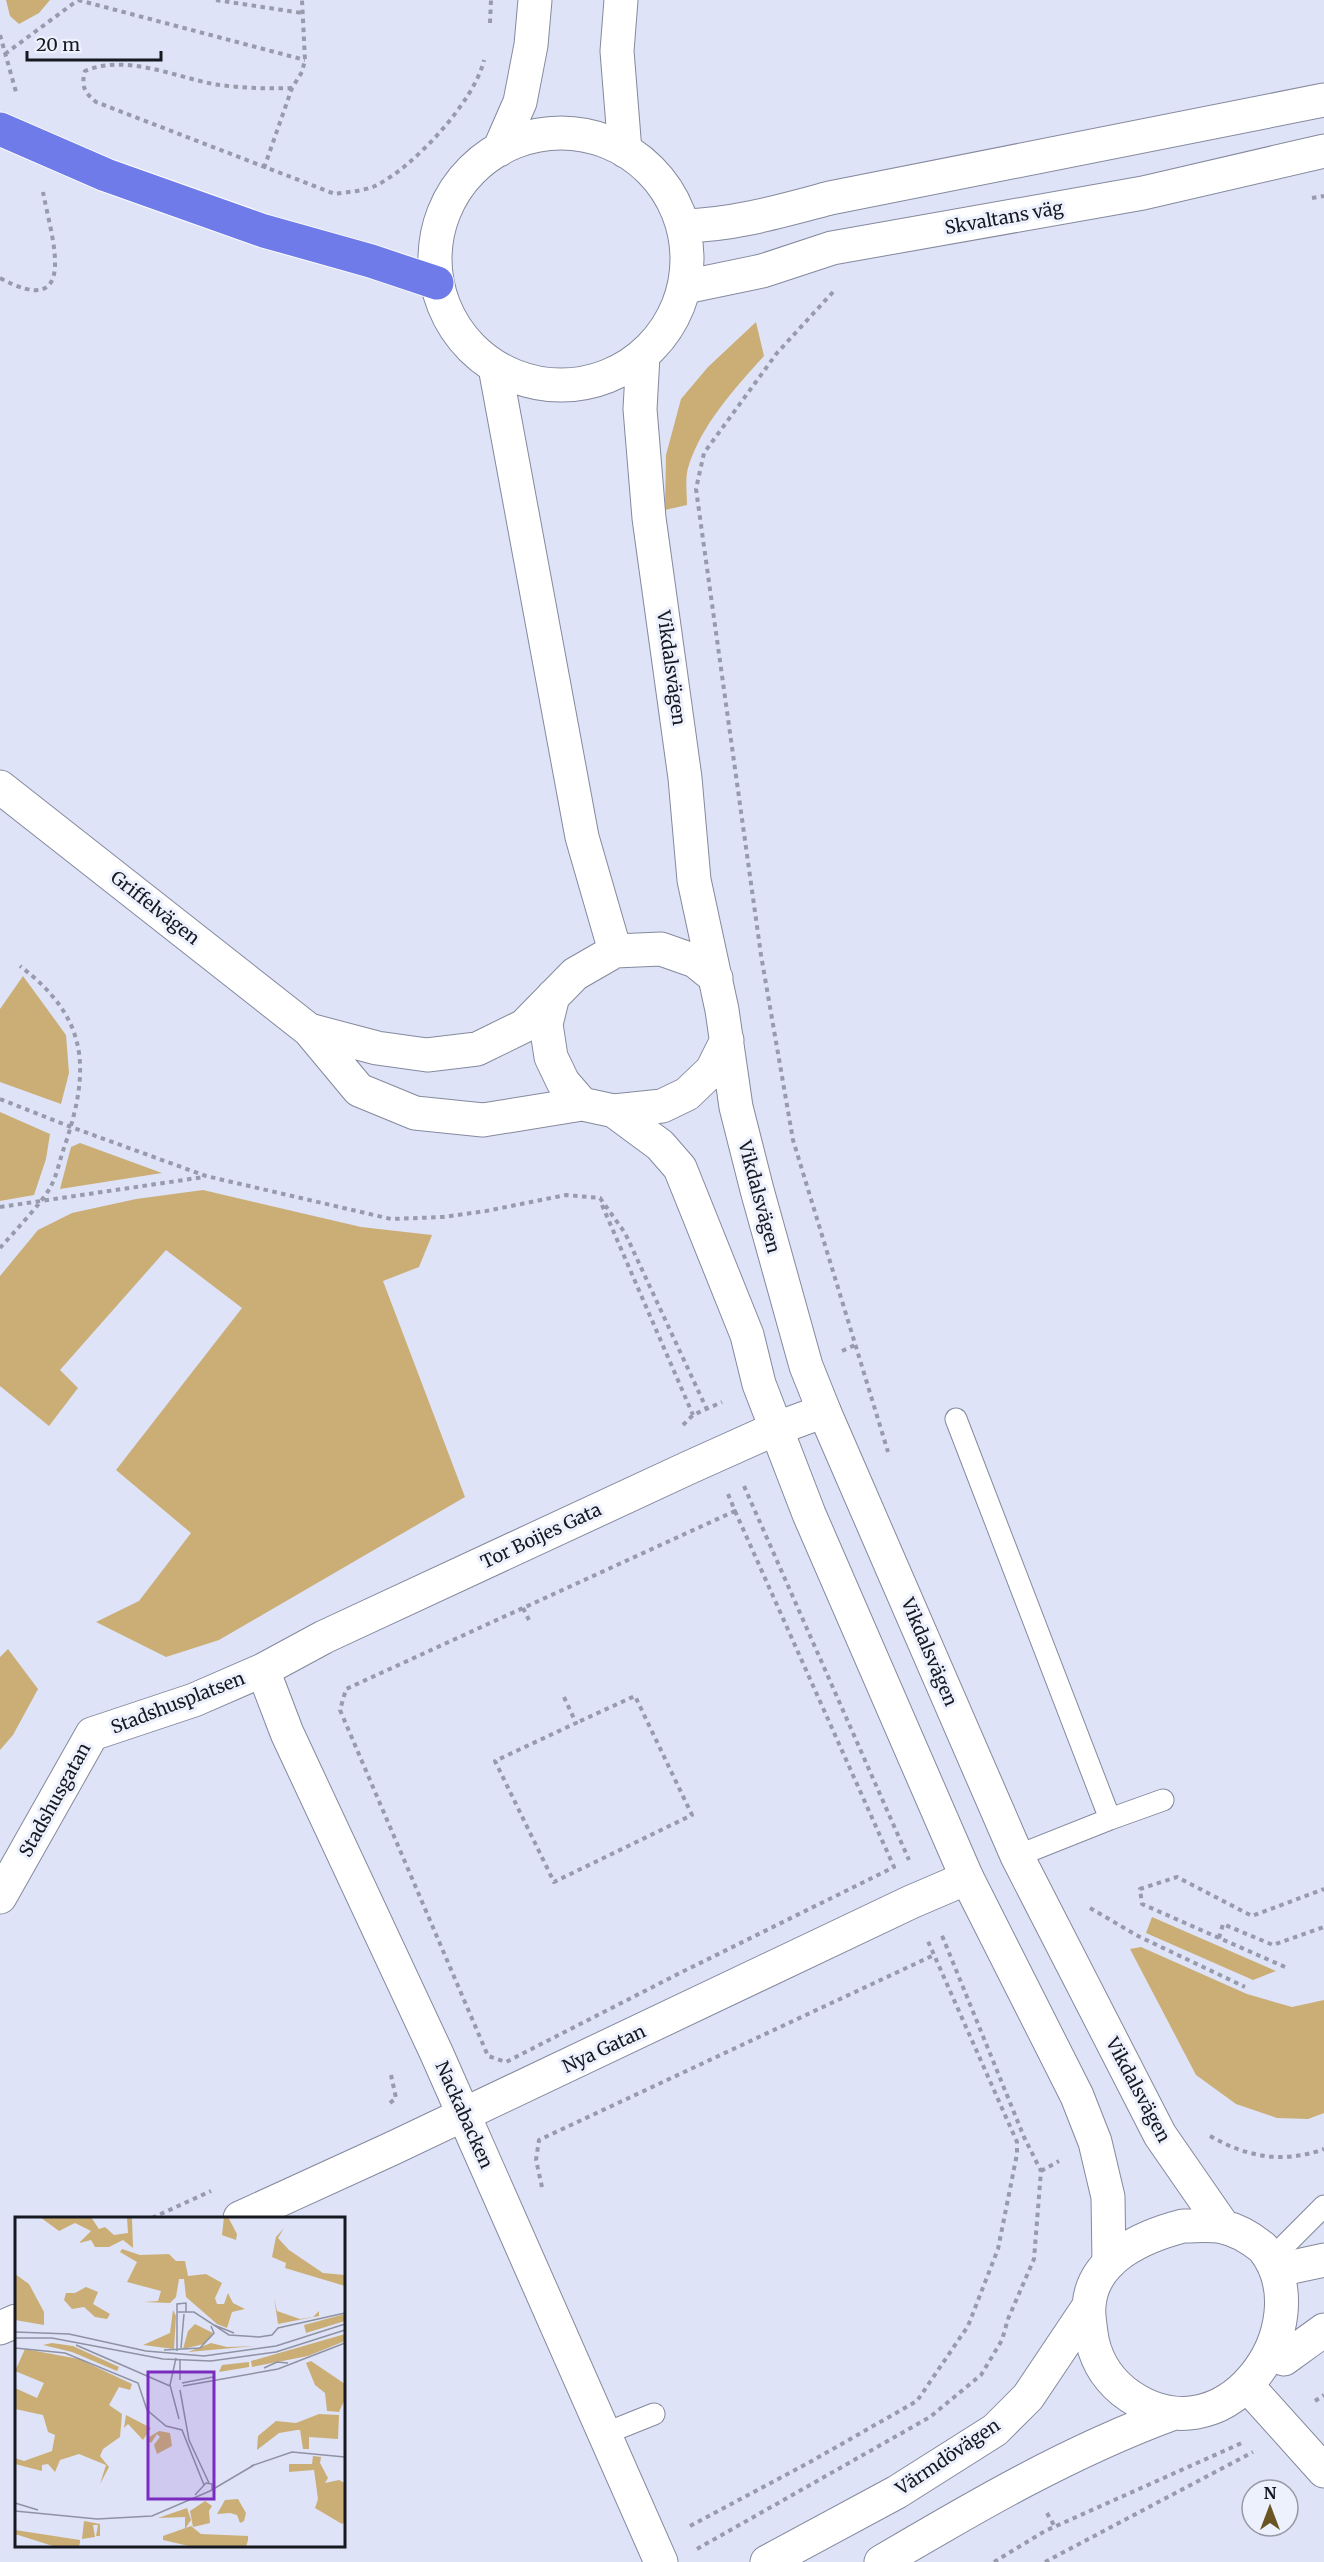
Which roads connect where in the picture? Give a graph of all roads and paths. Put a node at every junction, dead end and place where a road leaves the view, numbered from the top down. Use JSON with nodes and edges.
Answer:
{"nodes":[{"id":1,"x":78,"y":0,"type":"edge"},
{"id":2,"x":216,"y":0,"type":"edge"},
{"id":3,"x":302,"y":0,"type":"edge"},
{"id":4,"x":535,"y":0,"type":"edge"},
{"id":5,"x":621,"y":0,"type":"edge"},
{"id":6,"x":303,"y":13,"type":"junction"},
{"id":7,"x":0,"y":35,"type":"edge"},
{"id":8,"x":486,"y":52,"type":"dead end"},
{"id":9,"x":5,"y":54,"type":"junction"},
{"id":10,"x":305,"y":60,"type":"junction"},
{"id":11,"x":291,"y":88,"type":"junction"},
{"id":12,"x":17,"y":97,"type":"dead end"},
{"id":13,"x":1324,"y":100,"type":"edge"},
{"id":14,"x":0,"y":129,"type":"edge"},
{"id":15,"x":499,"y":150,"type":"junction"},
{"id":16,"x":625,"y":151,"type":"junction"},
{"id":17,"x":1324,"y":151,"type":"edge"},
{"id":18,"x":264,"y":168,"type":"junction"},
{"id":19,"x":41,"y":182,"type":"dead end"},
{"id":20,"x":683,"y":226,"type":"junction"},
{"id":21,"x":0,"y":278,"type":"edge"},
{"id":22,"x":437,"y":283,"type":"junction"},
{"id":23,"x":685,"y":287,"type":"junction"},
{"id":24,"x":777,"y":353,"type":"dead end"},
{"id":25,"x":643,"y":356,"type":"junction"},
{"id":26,"x":495,"y":367,"type":"junction"},
{"id":27,"x":0,"y":787,"type":"edge"},
{"id":28,"x":615,"y":951,"type":"junction"},
{"id":29,"x":20,"y":966,"type":"dead end"},
{"id":30,"x":716,"y":978,"type":"junction"},
{"id":31,"x":553,"y":996,"type":"junction"},
{"id":32,"x":309,"y":1030,"type":"junction"},
{"id":33,"x":727,"y":1040,"type":"junction"},
{"id":34,"x":0,"y":1099,"type":"edge"},
{"id":35,"x":582,"y":1104,"type":"junction"},
{"id":36,"x":614,"y":1111,"type":"junction"},
{"id":37,"x":70,"y":1127,"type":"junction"},
{"id":38,"x":206,"y":1176,"type":"junction"},
{"id":39,"x":600,"y":1198,"type":"junction"},
{"id":40,"x":40,"y":1200,"type":"junction"},
{"id":41,"x":0,"y":1207,"type":"edge"},
{"id":42,"x":0,"y":1248,"type":"edge"},
{"id":43,"x":824,"y":1411,"type":"junction"},
{"id":44,"x":956,"y":1419,"type":"dead end"},
{"id":45,"x":775,"y":1429,"type":"junction"},
{"id":46,"x":719,"y":1454,"type":"junction"},
{"id":47,"x":890,"y":1458,"type":"dead end"},
{"id":48,"x":735,"y":1511,"type":"junction"},
{"id":49,"x":524,"y":1608,"type":"junction"},
{"id":50,"x":529,"y":1620,"type":"dead end"},
{"id":51,"x":263,"y":1670,"type":"junction"},
{"id":52,"x":564,"y":1697,"type":"dead end"},
{"id":53,"x":576,"y":1723,"type":"junction"},
{"id":54,"x":92,"y":1734,"type":"joint"},
{"id":55,"x":1163,"y":1800,"type":"dead end"},
{"id":56,"x":1110,"y":1819,"type":"junction"},
{"id":57,"x":1017,"y":1856,"type":"junction"},
{"id":58,"x":967,"y":1878,"type":"junction"},
{"id":59,"x":1324,"y":1889,"type":"edge"},
{"id":60,"x":925,"y":1896,"type":"junction"},
{"id":61,"x":0,"y":1897,"type":"edge"},
{"id":62,"x":1086,"y":1914,"type":"dead end"},
{"id":63,"x":1324,"y":1927,"type":"edge"},
{"id":64,"x":1219,"y":1938,"type":"junction"},
{"id":65,"x":1285,"y":1967,"type":"dead end"},
{"id":66,"x":1245,"y":1987,"type":"dead end"},
{"id":67,"x":463,"y":2115,"type":"junction"},
{"id":68,"x":1207,"y":2134,"type":"dead end"},
{"id":69,"x":1324,"y":2149,"type":"edge"},
{"id":70,"x":542,"y":2189,"type":"dead end"},
{"id":71,"x":1324,"y":2206,"type":"edge"},
{"id":72,"x":242,"y":2217,"type":"edge"},
{"id":73,"x":1223,"y":2226,"type":"junction"},
{"id":74,"x":1324,"y":2260,"type":"edge"},
{"id":75,"x":1279,"y":2262,"type":"junction"},
{"id":76,"x":1109,"y":2263,"type":"junction"},
{"id":77,"x":1089,"y":2306,"type":"junction"},
{"id":78,"x":15,"y":2321,"type":"edge"},
{"id":79,"x":0,"y":2328,"type":"edge"},
{"id":80,"x":1324,"y":2330,"type":"edge"},
{"id":81,"x":1284,"y":2359,"type":"junction"},
{"id":82,"x":1253,"y":2392,"type":"junction"},
{"id":83,"x":1174,"y":2413,"type":"junction"},
{"id":84,"x":654,"y":2414,"type":"dead end"},
{"id":85,"x":1287,"y":2429,"type":"junction"},
{"id":86,"x":604,"y":2434,"type":"junction"},
{"id":87,"x":1324,"y":2471,"type":"edge"},
{"id":88,"x":687,"y":2528,"type":"dead end"},
{"id":89,"x":675,"y":2557,"type":"edge"},
{"id":90,"x":767,"y":2562,"type":"edge"},
{"id":91,"x":881,"y":2562,"type":"edge"},
{"id":92,"x":993,"y":2562,"type":"edge"},
{"id":93,"x":1045,"y":2562,"type":"edge"}],
"edges":[{"from":1,"to":9,"type":"path"},
{"from":1,"to":10,"type":"path"},
{"from":2,"to":6,"type":"path"},
{"from":3,"to":6,"type":"path"},
{"from":4,"to":15,"type":"street"},
{"from":5,"to":16,"type":"street"},
{"from":6,"to":10,"type":"path"},
{"from":7,"to":9,"type":"path"},
{"from":8,"to":18,"type":"path"},
{"from":9,"to":12,"type":"path"},
{"from":10,"to":11,"type":"path"},
{"from":11,"to":18,"type":"path"},
{"from":11,"to":18,"type":"path"},
{"from":13,"to":20,"type":"street"},
{"from":14,"to":22,"type":"highway"},
{"from":15,"to":16,"type":"street"},
{"from":15,"to":22,"type":"street"},
{"from":16,"to":20,"type":"street"},
{"from":17,"to":23,"type":"street","name":"Skvaltans väg"},
{"from":19,"to":21,"type":"path"},
{"from":20,"to":23,"type":"street"},
{"from":22,"to":26,"type":"street"},
{"from":23,"to":25,"type":"street"},
{"from":24,"to":47,"type":"path"},
{"from":25,"to":26,"type":"street"},
{"from":25,"to":30,"type":"street","name":"Vikdalsvägen"},
{"from":26,"to":28,"type":"street"},
{"from":27,"to":32,"type":"street","name":"Griffelvägen"},
{"from":28,"to":30,"type":"street"},
{"from":28,"to":31,"type":"street"},
{"from":29,"to":37,"type":"path"},
{"from":30,"to":33,"type":"street","name":"Vikdalsvägen"},
{"from":31,"to":32,"type":"street","name":"Griffelvägen"},
{"from":31,"to":35,"type":"street"},
{"from":32,"to":35,"type":"street","name":"Griffelvägen"},
{"from":33,"to":36,"type":"street"},
{"from":33,"to":43,"type":"street","name":"Vikdalsvägen"},
{"from":34,"to":37,"type":"path"},
{"from":35,"to":36,"type":"street"},
{"from":36,"to":45,"type":"street"},
{"from":37,"to":38,"type":"path"},
{"from":37,"to":40,"type":"path"},
{"from":38,"to":39,"type":"path"},
{"from":38,"to":40,"type":"path"},
{"from":39,"to":46,"type":"path"},
{"from":39,"to":46,"type":"path"},
{"from":40,"to":41,"type":"path"},
{"from":40,"to":42,"type":"path"},
{"from":43,"to":45,"type":"street","name":"Tor Boijes Gata"},
{"from":43,"to":57,"type":"street","name":"Vikdalsvägen"},
{"from":44,"to":56,"type":"lane"},
{"from":45,"to":46,"type":"street","name":"Tor Boijes Gata"},
{"from":45,"to":58,"type":"street"},
{"from":46,"to":48,"type":"path"},
{"from":46,"to":51,"type":"street","name":"Tor Boijes Gata"},
{"from":46,"to":60,"type":"path"},
{"from":48,"to":49,"type":"path"},
{"from":48,"to":49,"type":"path"},
{"from":49,"to":50,"type":"path"},
{"from":51,"to":54,"type":"street","name":"Stadshusplatsen"},
{"from":51,"to":67,"type":"street","name":"Nackabacken"},
{"from":52,"to":53,"type":"path"},
{"from":53,"to":53,"type":"path"},
{"from":54,"to":61,"type":"street","name":"Stadshusgatan"},
{"from":55,"to":56,"type":"lane"},
{"from":56,"to":57,"type":"lane"},
{"from":57,"to":73,"type":"street","name":"Vikdalsvägen"},
{"from":58,"to":60,"type":"street","name":"Nya Gatan"},
{"from":58,"to":76,"type":"street"},
{"from":59,"to":64,"type":"path"},
{"from":60,"to":67,"type":"street","name":"Nya Gatan"},
{"from":60,"to":89,"type":"path"},
{"from":62,"to":66,"type":"path"},
{"from":63,"to":64,"type":"path"},
{"from":64,"to":65,"type":"path"},
{"from":67,"to":72,"type":"street","name":"Nya Gatan"},
{"from":67,"to":86,"type":"street","name":"Nackabacken"},
{"from":68,"to":69,"type":"path"},
{"from":70,"to":88,"type":"path"},
{"from":71,"to":75,"type":"lane"},
{"from":73,"to":75,"type":"street"},
{"from":73,"to":76,"type":"street"},
{"from":74,"to":75,"type":"street"},
{"from":75,"to":81,"type":"street"},
{"from":76,"to":77,"type":"street"},
{"from":77,"to":83,"type":"street"},
{"from":77,"to":90,"type":"street","name":"Värmdövägen"},
{"from":78,"to":79,"type":"street"},
{"from":80,"to":81,"type":"street"},
{"from":81,"to":82,"type":"street"},
{"from":82,"to":83,"type":"street"},
{"from":82,"to":85,"type":"street"},
{"from":83,"to":91,"type":"street"},
{"from":84,"to":86,"type":"lane"},
{"from":85,"to":87,"type":"street"},
{"from":85,"to":92,"type":"path"},
{"from":85,"to":93,"type":"path"},
{"from":86,"to":89,"type":"street","name":"Nackabacken"}]}
